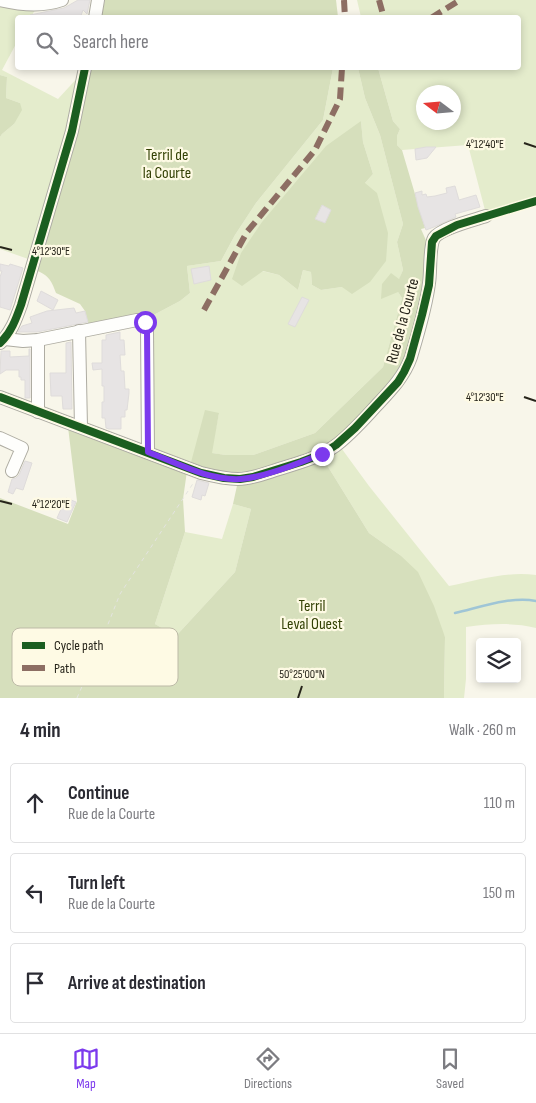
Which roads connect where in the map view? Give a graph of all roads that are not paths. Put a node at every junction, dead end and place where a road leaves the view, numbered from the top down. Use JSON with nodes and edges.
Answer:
{"nodes":[{"id":1,"x":0,"y":0,"type":"edge"},
{"id":2,"x":62,"y":0,"type":"edge"},
{"id":3,"x":98,"y":0,"type":"edge"},
{"id":4,"x":96,"y":15,"type":"edge"},
{"id":5,"x":85,"y":70,"type":"edge"},
{"id":6,"x":486,"y":216,"type":"dead end"},
{"id":7,"x":80,"y":331,"type":"junction"},
{"id":8,"x":38,"y":340,"type":"junction"},
{"id":9,"x":2,"y":341,"type":"edge"},
{"id":10,"x":0,"y":397,"type":"edge"},
{"id":11,"x":38,"y":412,"type":"junction"},
{"id":12,"x":81,"y":427,"type":"junction"},
{"id":13,"x":0,"y":438,"type":"edge"},
{"id":14,"x":148,"y":452,"type":"junction"},
{"id":15,"x":12,"y":470,"type":"dead end"}],
"edges":[{"from":1,"to":2,"type":"street"},
{"from":3,"to":4,"type":"street"},
{"from":5,"to":9,"type":"street"},
{"from":6,"to":14,"type":"street","name":"Rue de la Courte"},
{"from":7,"to":8,"type":"street"},
{"from":7,"to":12,"type":"street"},
{"from":7,"to":14,"type":"street"},
{"from":8,"to":9,"type":"street"},
{"from":8,"to":11,"type":"street"},
{"from":10,"to":11,"type":"street","name":"Rue de la Courte"},
{"from":11,"to":12,"type":"street","name":"Rue de la Courte"},
{"from":12,"to":14,"type":"street","name":"Rue de la Courte"},
{"from":13,"to":15,"type":"street"}]}
